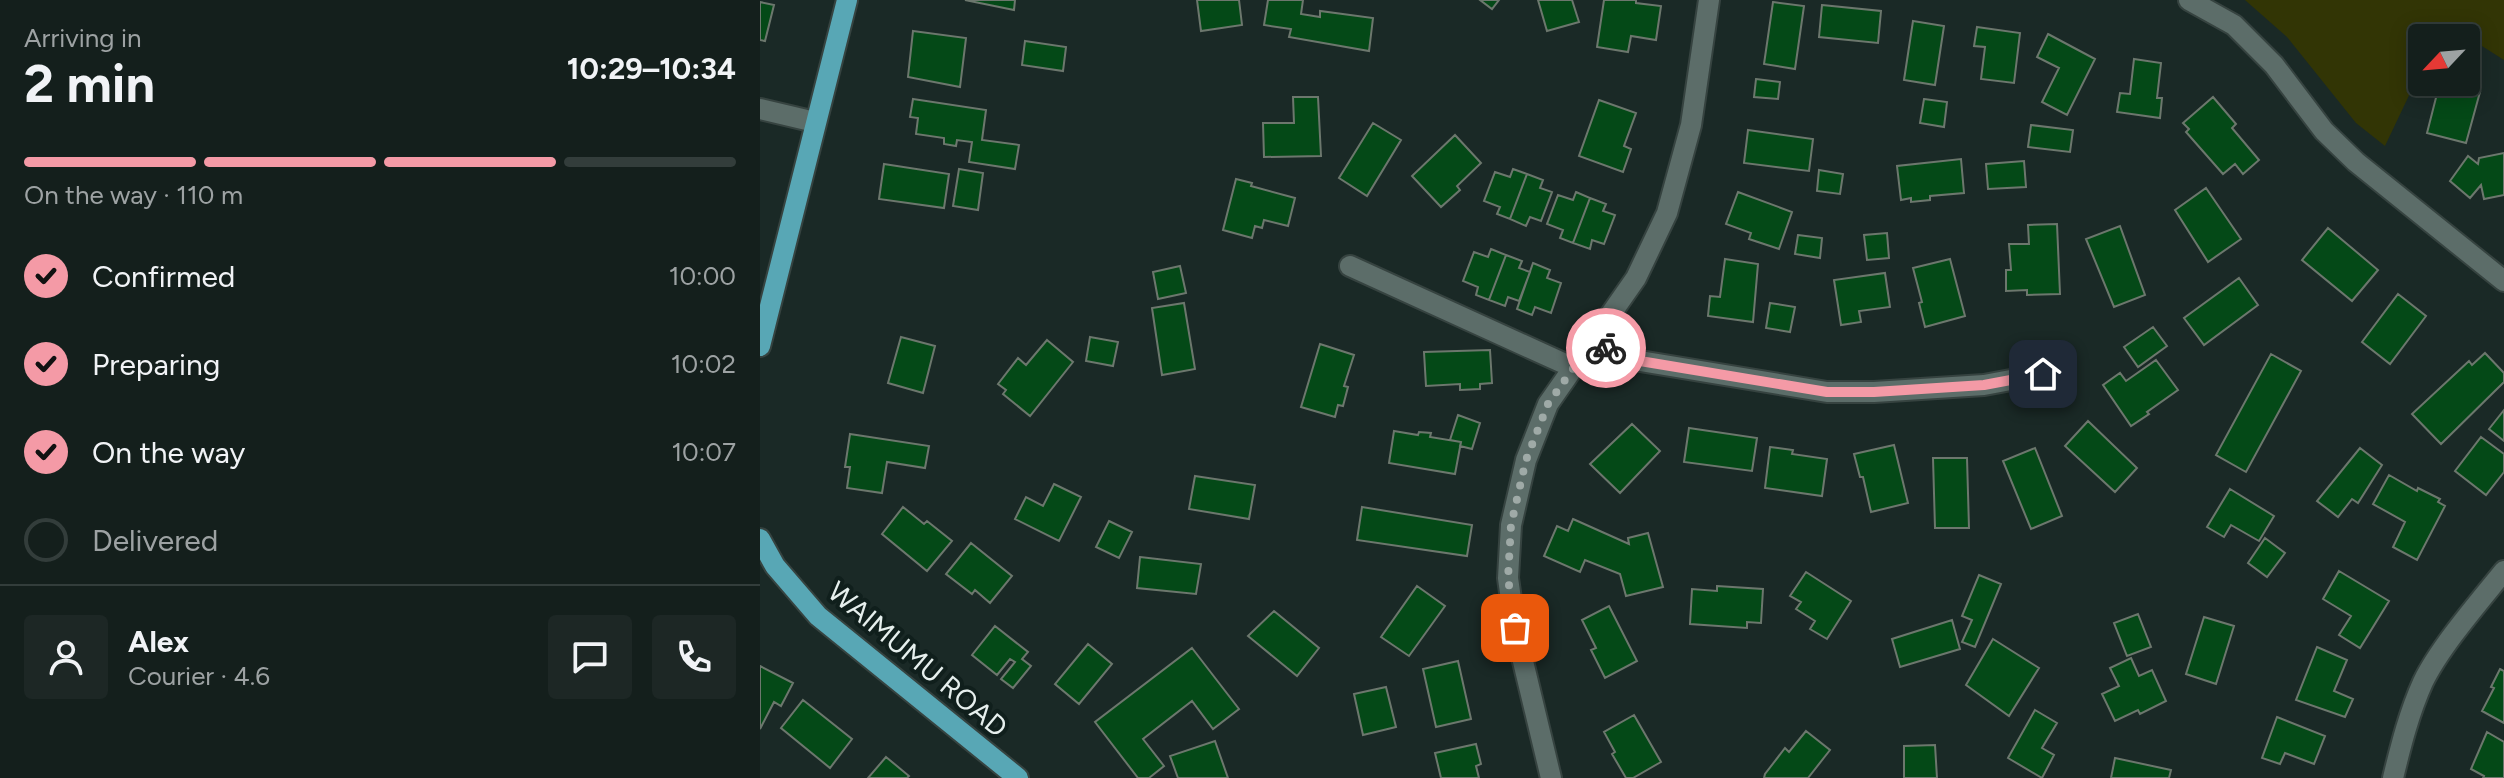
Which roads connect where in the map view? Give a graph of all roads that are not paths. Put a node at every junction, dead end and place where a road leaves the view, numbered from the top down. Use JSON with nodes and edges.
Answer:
{"nodes":[{"id":1,"x":847,"y":0,"type":"edge"},
{"id":2,"x":1709,"y":0,"type":"edge"},
{"id":3,"x":2189,"y":0,"type":"edge"},
{"id":4,"x":760,"y":109,"type":"edge"},
{"id":5,"x":815,"y":122,"type":"junction"},
{"id":6,"x":1350,"y":266,"type":"dead end"},
{"id":7,"x":2504,"y":281,"type":"edge"},
{"id":8,"x":1592,"y":342,"type":"junction"},
{"id":9,"x":760,"y":346,"type":"edge"},
{"id":10,"x":1574,"y":368,"type":"junction"},
{"id":11,"x":2043,"y":374,"type":"dead end"},
{"id":12,"x":760,"y":539,"type":"edge"},
{"id":13,"x":2504,"y":571,"type":"edge"},
{"id":14,"x":1018,"y":778,"type":"edge"},
{"id":15,"x":1551,"y":778,"type":"edge"},
{"id":16,"x":2393,"y":778,"type":"edge"}],
"edges":[{"from":1,"to":5,"type":"main road"},
{"from":2,"to":8,"type":"street"},
{"from":3,"to":7,"type":"street"},
{"from":4,"to":5,"type":"street"},
{"from":5,"to":9,"type":"main road"},
{"from":6,"to":10,"type":"street"},
{"from":8,"to":10,"type":"street"},
{"from":8,"to":11,"type":"street"},
{"from":10,"to":15,"type":"street"},
{"from":12,"to":14,"type":"main road","name":"WAIMUMU ROAD"},
{"from":13,"to":16,"type":"street"}]}
